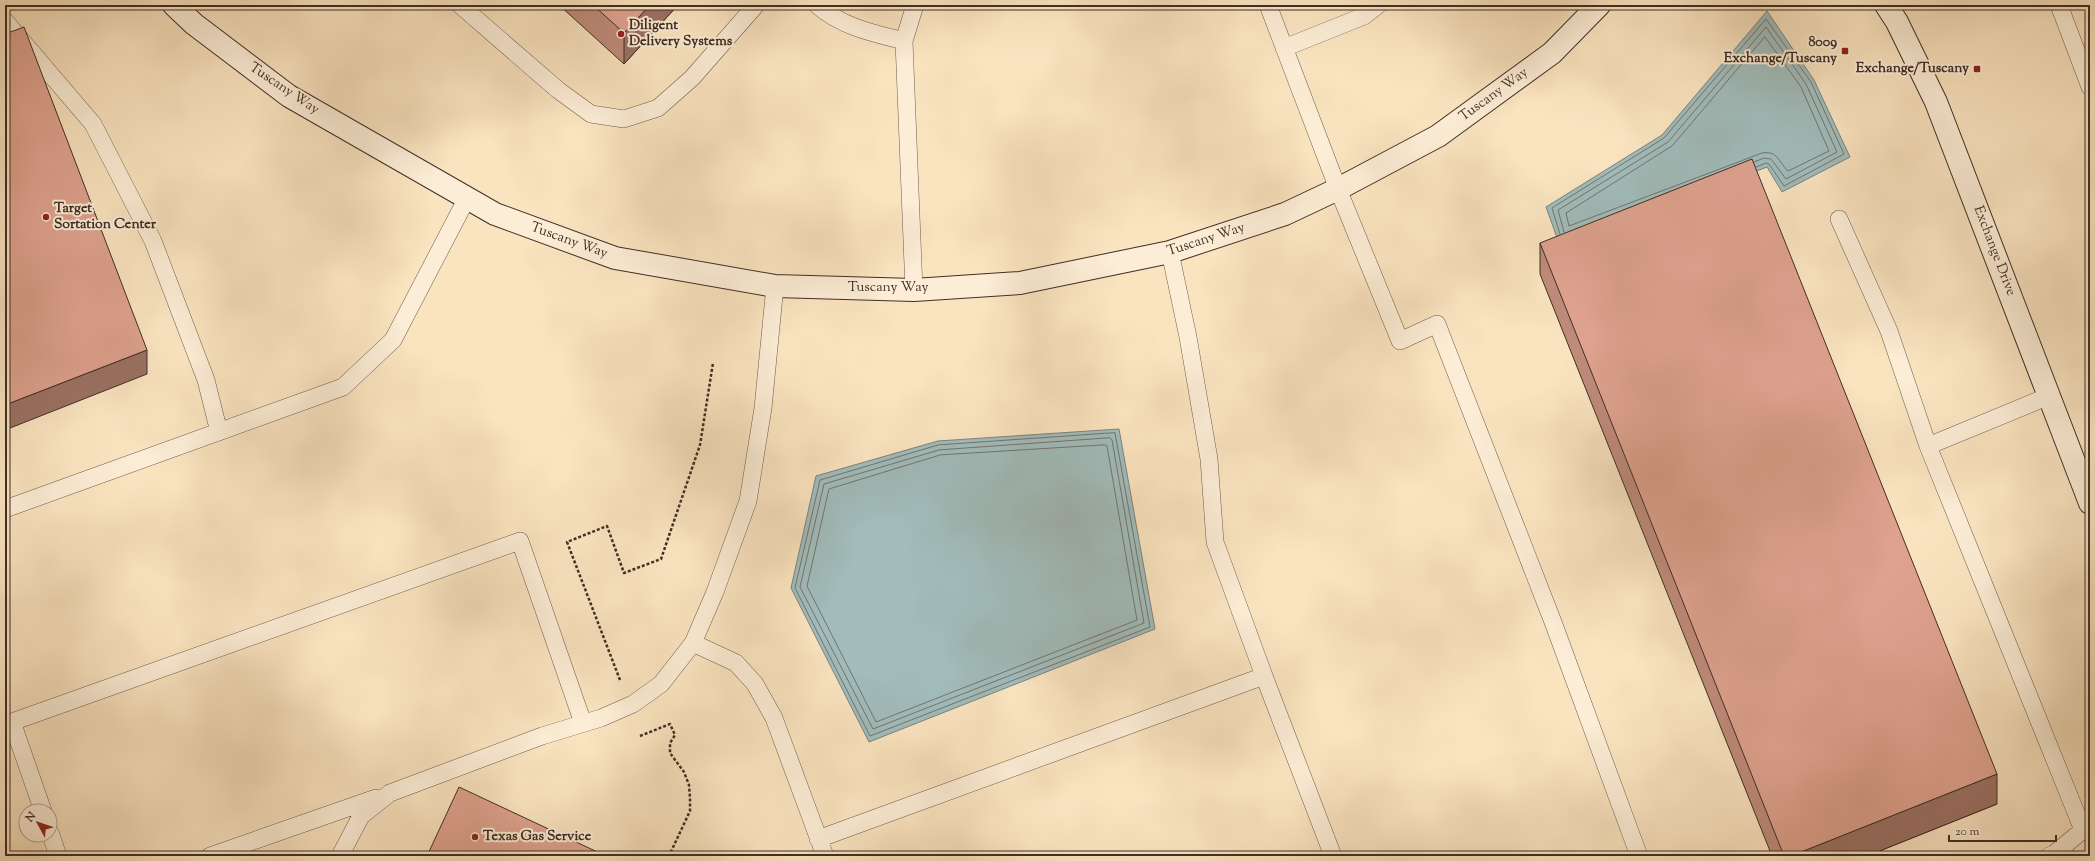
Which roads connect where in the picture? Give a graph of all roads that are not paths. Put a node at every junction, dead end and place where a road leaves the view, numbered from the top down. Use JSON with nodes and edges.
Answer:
{"nodes":[{"id":1,"x":174,"y":5,"type":"edge"},
{"id":2,"x":460,"y":5,"type":"edge"},
{"id":3,"x":756,"y":5,"type":"edge"},
{"id":4,"x":817,"y":5,"type":"edge"},
{"id":5,"x":915,"y":5,"type":"edge"},
{"id":6,"x":1268,"y":5,"type":"edge"},
{"id":7,"x":1378,"y":5,"type":"edge"},
{"id":8,"x":1599,"y":5,"type":"edge"},
{"id":9,"x":1886,"y":5,"type":"edge"},
{"id":10,"x":2059,"y":5,"type":"edge"},
{"id":11,"x":5,"y":20,"type":"edge"},
{"id":12,"x":904,"y":41,"type":"junction"},
{"id":13,"x":1284,"y":48,"type":"junction"},
{"id":14,"x":2090,"y":87,"type":"edge"},
{"id":15,"x":1338,"y":189,"type":"junction"},
{"id":16,"x":467,"y":198,"type":"junction"},
{"id":17,"x":1839,"y":219,"type":"dead end"},
{"id":18,"x":1170,"y":252,"type":"junction"},
{"id":19,"x":775,"y":286,"type":"junction"},
{"id":20,"x":914,"y":290,"type":"junction"},
{"id":21,"x":2049,"y":396,"type":"junction"},
{"id":22,"x":219,"y":432,"type":"junction"},
{"id":23,"x":1928,"y":446,"type":"junction"},
{"id":24,"x":2090,"y":503,"type":"edge"},
{"id":25,"x":5,"y":509,"type":"edge"},
{"id":26,"x":692,"y":643,"type":"junction"},
{"id":27,"x":1264,"y":676,"type":"junction"},
{"id":28,"x":583,"y":723,"type":"junction"},
{"id":29,"x":390,"y":793,"type":"junction"},
{"id":30,"x":40,"y":803,"type":"edge"},
{"id":31,"x":818,"y":839,"type":"junction"},
{"id":32,"x":54,"y":843,"type":"edge"},
{"id":33,"x":58,"y":856,"type":"edge"},
{"id":34,"x":210,"y":856,"type":"edge"},
{"id":35,"x":340,"y":856,"type":"edge"},
{"id":36,"x":824,"y":856,"type":"edge"},
{"id":37,"x":1333,"y":856,"type":"edge"},
{"id":38,"x":1639,"y":856,"type":"edge"},
{"id":39,"x":2049,"y":856,"type":"edge"}],
"edges":[{"from":1,"to":16,"type":"street","name":"Tuscany Way"},
{"from":2,"to":3,"type":"lane"},
{"from":4,"to":12,"type":"lane"},
{"from":5,"to":12,"type":"lane"},
{"from":6,"to":13,"type":"lane"},
{"from":7,"to":13,"type":"lane"},
{"from":8,"to":15,"type":"street","name":"Tuscany Way"},
{"from":9,"to":21,"type":"street","name":"Exchange Drive"},
{"from":10,"to":14,"type":"lane"},
{"from":11,"to":22,"type":"lane"},
{"from":12,"to":20,"type":"lane"},
{"from":13,"to":15,"type":"lane"},
{"from":15,"to":18,"type":"street","name":"Tuscany Way"},
{"from":15,"to":38,"type":"lane"},
{"from":16,"to":19,"type":"street","name":"Tuscany Way"},
{"from":16,"to":22,"type":"lane"},
{"from":17,"to":23,"type":"lane"},
{"from":18,"to":20,"type":"street","name":"Tuscany Way"},
{"from":18,"to":27,"type":"lane"},
{"from":19,"to":20,"type":"street","name":"Tuscany Way"},
{"from":19,"to":26,"type":"lane"},
{"from":21,"to":23,"type":"lane"},
{"from":21,"to":24,"type":"street","name":"Exchange Drive"},
{"from":22,"to":25,"type":"lane"},
{"from":23,"to":39,"type":"lane"},
{"from":26,"to":28,"type":"lane"},
{"from":26,"to":31,"type":"lane"},
{"from":27,"to":31,"type":"lane"},
{"from":27,"to":37,"type":"lane"},
{"from":28,"to":29,"type":"lane"},
{"from":28,"to":30,"type":"lane"},
{"from":29,"to":34,"type":"lane"},
{"from":29,"to":35,"type":"lane"},
{"from":31,"to":36,"type":"lane"},
{"from":32,"to":33,"type":"lane"}]}
